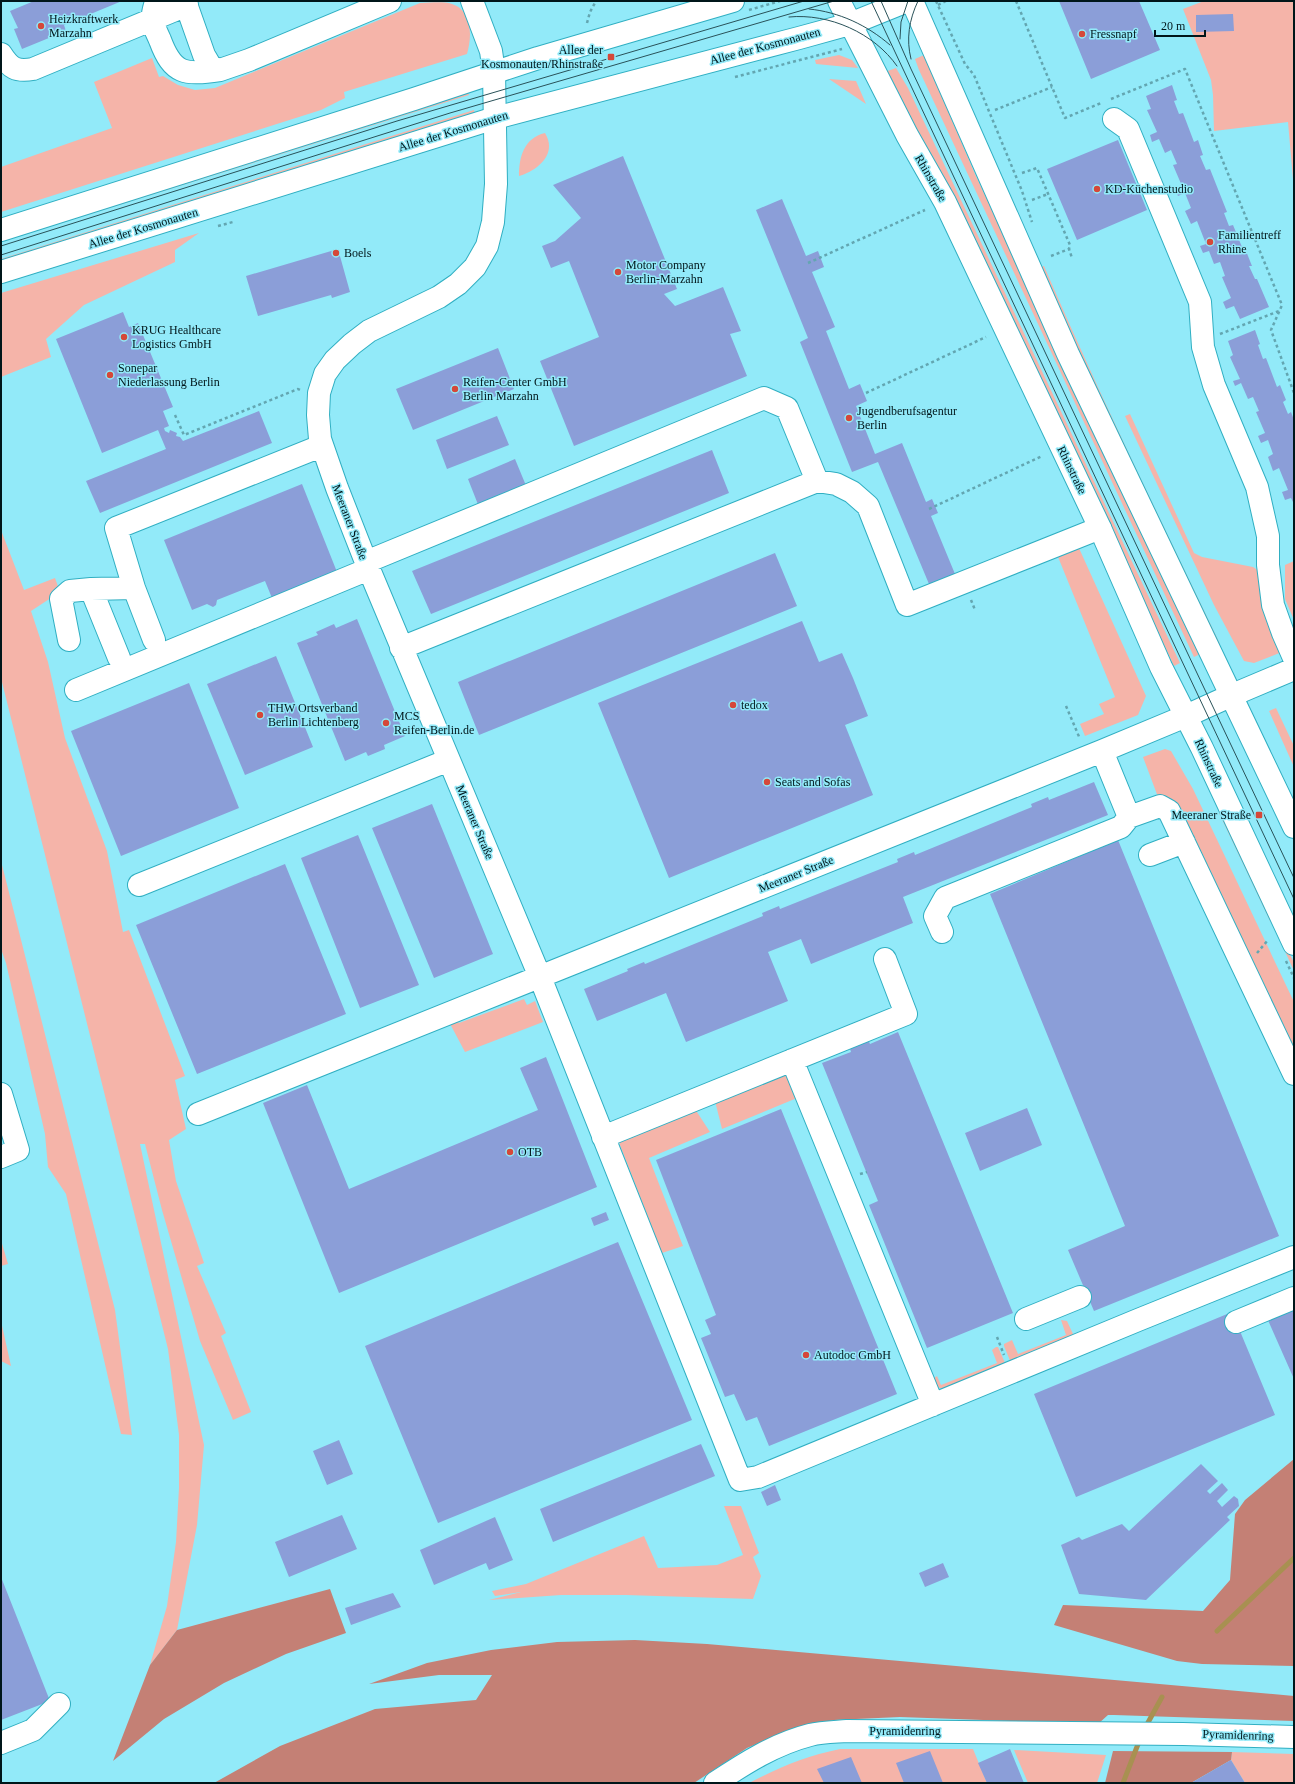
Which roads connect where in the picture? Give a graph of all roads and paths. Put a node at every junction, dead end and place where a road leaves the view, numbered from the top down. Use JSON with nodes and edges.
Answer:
{"nodes":[{"id":1,"x":390,"y":1,"type":"edge"},
{"id":2,"x":473,"y":1,"type":"edge"},
{"id":3,"x":596,"y":1,"type":"edge"},
{"id":4,"x":780,"y":1,"type":"edge"},
{"id":5,"x":838,"y":1,"type":"edge"},
{"id":6,"x":907,"y":1,"type":"edge"},
{"id":7,"x":912,"y":1,"type":"edge"},
{"id":8,"x":936,"y":1,"type":"edge"},
{"id":9,"x":1016,"y":1,"type":"edge"},
{"id":10,"x":186,"y":3,"type":"edge"},
{"id":11,"x":741,"y":7,"type":"edge"},
{"id":12,"x":153,"y":10,"type":"edge"},
{"id":13,"x":587,"y":23,"type":"dead end"},
{"id":14,"x":850,"y":24,"type":"junction"},
{"id":15,"x":1,"y":54,"type":"edge"},
{"id":16,"x":220,"y":70,"type":"junction"},
{"id":17,"x":494,"y":72,"type":"junction"},
{"id":18,"x":974,"y":75,"type":"dead end"},
{"id":19,"x":1052,"y":87,"type":"junction"},
{"id":20,"x":995,"y":110,"type":"dead end"},
{"id":21,"x":495,"y":118,"type":"junction"},
{"id":22,"x":1114,"y":119,"type":"dead end"},
{"id":23,"x":1022,"y":174,"type":"dead end"},
{"id":24,"x":1048,"y":194,"type":"junction"},
{"id":25,"x":1032,"y":200,"type":"dead end"},
{"id":26,"x":925,"y":210,"type":"dead end"},
{"id":27,"x":1,"y":230,"type":"edge"},
{"id":28,"x":1069,"y":249,"type":"junction"},
{"id":29,"x":1051,"y":256,"type":"dead end"},
{"id":30,"x":1072,"y":258,"type":"dead end"},
{"id":31,"x":808,"y":263,"type":"dead end"},
{"id":32,"x":1,"y":272,"type":"edge"},
{"id":33,"x":1279,"y":311,"type":"junction"},
{"id":34,"x":986,"y":337,"type":"dead end"},
{"id":35,"x":1214,"y":337,"type":"dead end"},
{"id":36,"x":304,"y":391,"type":"dead end"},
{"id":37,"x":866,"y":393,"type":"dead end"},
{"id":38,"x":1294,"y":393,"type":"edge"},
{"id":39,"x":176,"y":415,"type":"dead end"},
{"id":40,"x":321,"y":446,"type":"junction"},
{"id":41,"x":1042,"y":456,"type":"dead end"},
{"id":42,"x":816,"y":481,"type":"junction"},
{"id":43,"x":929,"y":509,"type":"dead end"},
{"id":44,"x":1100,"y":528,"type":"junction"},
{"id":45,"x":367,"y":565,"type":"junction"},
{"id":46,"x":134,"y":588,"type":"junction"},
{"id":47,"x":91,"y":589,"type":"junction"},
{"id":48,"x":69,"y":640,"type":"dead end"},
{"id":49,"x":154,"y":640,"type":"dead end"},
{"id":50,"x":401,"y":648,"type":"junction"},
{"id":51,"x":119,"y":658,"type":"dead end"},
{"id":52,"x":1294,"y":658,"type":"edge"},
{"id":53,"x":1294,"y":669,"type":"edge"},
{"id":54,"x":76,"y":690,"type":"dead end"},
{"id":55,"x":1230,"y":696,"type":"junction"},
{"id":56,"x":1066,"y":706,"type":"dead end"},
{"id":57,"x":1186,"y":716,"type":"junction"},
{"id":58,"x":1081,"y":741,"type":"dead end"},
{"id":59,"x":1102,"y":751,"type":"junction"},
{"id":60,"x":449,"y":760,"type":"junction"},
{"id":61,"x":1129,"y":817,"type":"junction"},
{"id":62,"x":1294,"y":828,"type":"edge"},
{"id":63,"x":1184,"y":842,"type":"junction"},
{"id":64,"x":1150,"y":855,"type":"dead end"},
{"id":65,"x":139,"y":886,"type":"dead end"},
{"id":66,"x":942,"y":932,"type":"dead end"},
{"id":67,"x":1294,"y":944,"type":"edge"},
{"id":68,"x":885,"y":959,"type":"dead end"},
{"id":69,"x":540,"y":977,"type":"junction"},
{"id":70,"x":792,"y":1060,"type":"junction"},
{"id":71,"x":1294,"y":1074,"type":"edge"},
{"id":72,"x":1,"y":1094,"type":"edge"},
{"id":73,"x":198,"y":1114,"type":"dead end"},
{"id":74,"x":603,"y":1137,"type":"junction"},
{"id":75,"x":1,"y":1157,"type":"edge"},
{"id":76,"x":1294,"y":1257,"type":"edge"},
{"id":77,"x":1080,"y":1297,"type":"dead end"},
{"id":78,"x":1294,"y":1298,"type":"edge"},
{"id":79,"x":1026,"y":1319,"type":"dead end"},
{"id":80,"x":1236,"y":1322,"type":"dead end"},
{"id":81,"x":933,"y":1404,"type":"junction"},
{"id":82,"x":59,"y":1704,"type":"dead end"},
{"id":83,"x":1294,"y":1737,"type":"edge"},
{"id":84,"x":1,"y":1743,"type":"edge"},
{"id":85,"x":714,"y":1783,"type":"edge"}],
"edges":[{"from":1,"to":16,"type":"main road"},
{"from":2,"to":17,"type":"main road","name":"Meeraner Straße"},
{"from":3,"to":13,"type":"path"},
{"from":4,"to":11,"type":"path"},
{"from":5,"to":14,"type":"main road","name":"Rhinstraße"},
{"from":6,"to":14,"type":"main road","name":"Allee der Kosmonauten"},
{"from":7,"to":55,"type":"main road"},
{"from":8,"to":18,"type":"path"},
{"from":9,"to":19,"type":"path"},
{"from":10,"to":12,"type":"main road"},
{"from":10,"to":16,"type":"main road"},
{"from":11,"to":17,"type":"main road"},
{"from":12,"to":15,"type":"main road"},
{"from":12,"to":16,"type":"main road"},
{"from":14,"to":21,"type":"main road","name":"Allee der Kosmonauten"},
{"from":14,"to":44,"type":"main road","name":"Rhinstraße"},
{"from":17,"to":21,"type":"main road","name":"Meeraner Straße"},
{"from":17,"to":27,"type":"main road"},
{"from":19,"to":20,"type":"path"},
{"from":19,"to":33,"type":"path"},
{"from":21,"to":32,"type":"main road","name":"Allee der Kosmonauten"},
{"from":21,"to":40,"type":"main road","name":"Meeraner Straße"},
{"from":22,"to":52,"type":"main road"},
{"from":23,"to":24,"type":"path"},
{"from":24,"to":25,"type":"path"},
{"from":24,"to":28,"type":"path"},
{"from":26,"to":31,"type":"path"},
{"from":28,"to":29,"type":"path"},
{"from":28,"to":30,"type":"path"},
{"from":33,"to":35,"type":"path"},
{"from":33,"to":38,"type":"path"},
{"from":34,"to":37,"type":"path"},
{"from":36,"to":39,"type":"path"},
{"from":40,"to":45,"type":"main road","name":"Meeraner Straße"},
{"from":40,"to":46,"type":"main road"},
{"from":41,"to":43,"type":"path"},
{"from":42,"to":44,"type":"main road"},
{"from":42,"to":45,"type":"main road"},
{"from":42,"to":50,"type":"main road"},
{"from":44,"to":57,"type":"main road","name":"Rhinstraße"},
{"from":45,"to":50,"type":"main road","name":"Meeraner Straße"},
{"from":45,"to":54,"type":"main road"},
{"from":46,"to":47,"type":"main road"},
{"from":46,"to":49,"type":"main road"},
{"from":47,"to":48,"type":"main road"},
{"from":47,"to":51,"type":"main road"},
{"from":50,"to":60,"type":"main road","name":"Meeraner Straße"},
{"from":53,"to":55,"type":"main road"},
{"from":55,"to":57,"type":"main road","name":"Meeraner Straße"},
{"from":55,"to":62,"type":"main road"},
{"from":56,"to":58,"type":"path"},
{"from":57,"to":59,"type":"main road","name":"Meeraner Straße"},
{"from":57,"to":67,"type":"main road","name":"Rhinstraße"},
{"from":59,"to":61,"type":"main road"},
{"from":59,"to":69,"type":"main road","name":"Meeraner Straße"},
{"from":60,"to":65,"type":"main road"},
{"from":60,"to":69,"type":"main road","name":"Meeraner Straße"},
{"from":61,"to":63,"type":"main road"},
{"from":61,"to":66,"type":"main road"},
{"from":63,"to":64,"type":"main road"},
{"from":63,"to":71,"type":"main road"},
{"from":68,"to":70,"type":"main road"},
{"from":69,"to":73,"type":"main road"},
{"from":69,"to":74,"type":"main road"},
{"from":70,"to":74,"type":"main road"},
{"from":70,"to":81,"type":"main road"},
{"from":72,"to":75,"type":"main road"},
{"from":74,"to":81,"type":"main road"},
{"from":76,"to":81,"type":"main road"},
{"from":77,"to":79,"type":"main road"},
{"from":78,"to":80,"type":"main road"},
{"from":82,"to":84,"type":"main road"},
{"from":83,"to":85,"type":"main road","name":"Pyramidenring"}]}
